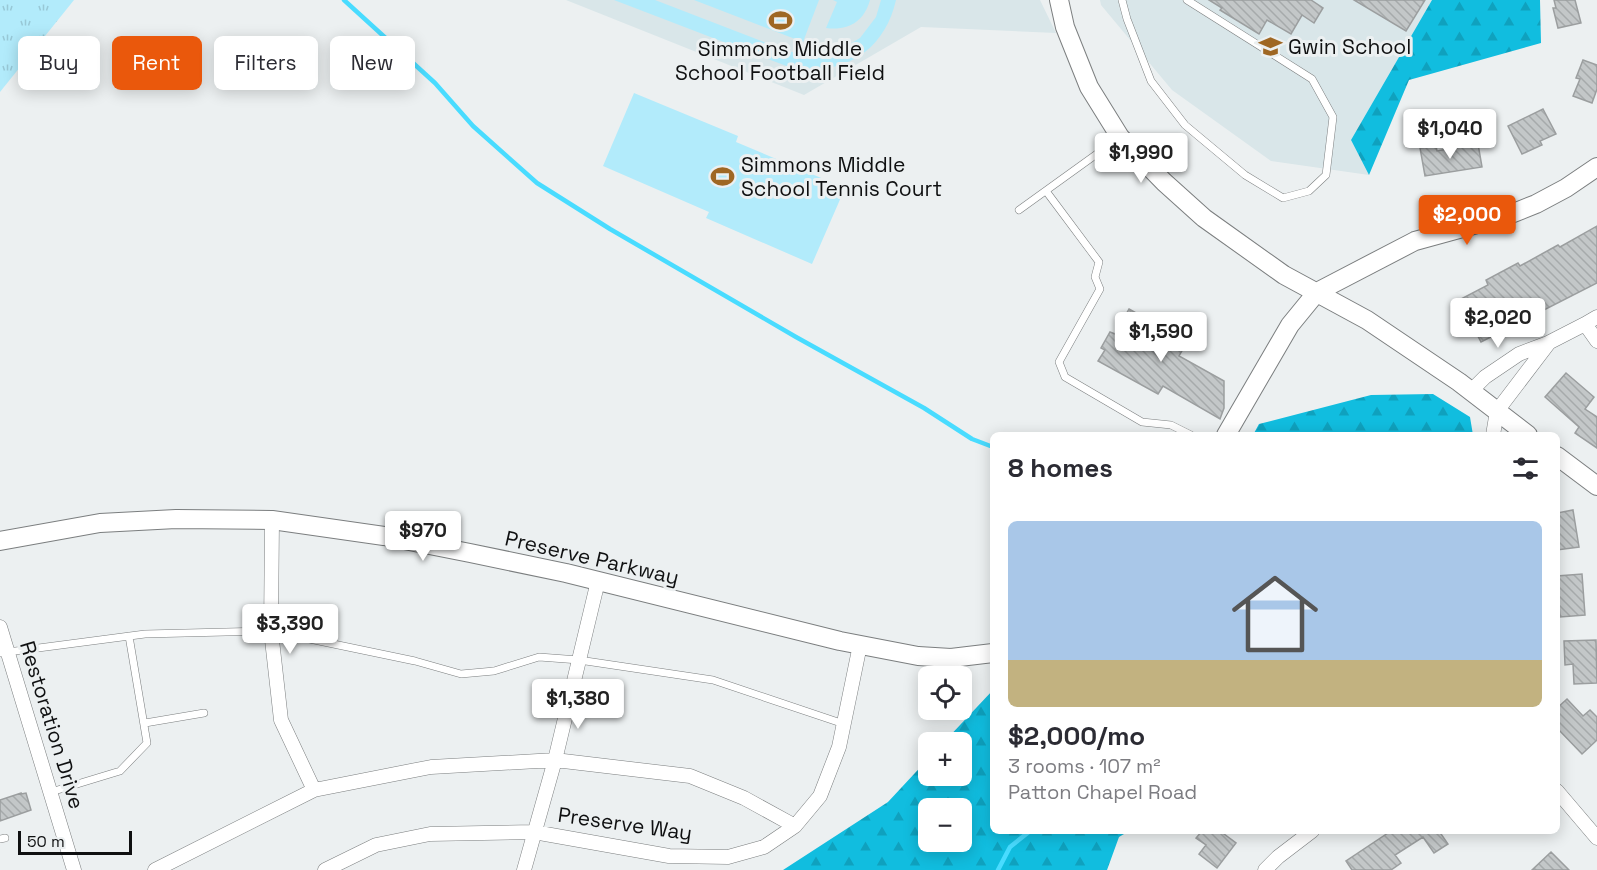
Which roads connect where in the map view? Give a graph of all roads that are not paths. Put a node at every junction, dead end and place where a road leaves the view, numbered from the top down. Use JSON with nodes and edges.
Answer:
{"nodes":[{"id":1,"x":1059,"y":0,"type":"edge"},
{"id":2,"x":1122,"y":0,"type":"edge"},
{"id":3,"x":1187,"y":0,"type":"edge"},
{"id":4,"x":1120,"y":137,"type":"junction"},
{"id":5,"x":1597,"y":167,"type":"edge"},
{"id":6,"x":1046,"y":191,"type":"junction"},
{"id":7,"x":1019,"y":210,"type":"dead end"},
{"id":8,"x":1317,"y":292,"type":"junction"},
{"id":9,"x":1591,"y":321,"type":"edge"},
{"id":10,"x":1597,"y":341,"type":"edge"},
{"id":11,"x":1548,"y":343,"type":"junction"},
{"id":12,"x":1471,"y":391,"type":"junction"},
{"id":13,"x":1497,"y":411,"type":"junction"},
{"id":14,"x":1185,"y":432,"type":"edge"},
{"id":15,"x":1228,"y":432,"type":"edge"},
{"id":16,"x":1494,"y":432,"type":"edge"},
{"id":17,"x":1524,"y":432,"type":"edge"},
{"id":18,"x":1560,"y":458,"type":"edge"},
{"id":19,"x":1597,"y":486,"type":"edge"},
{"id":20,"x":272,"y":520,"type":"junction"},
{"id":21,"x":0,"y":541,"type":"edge"},
{"id":22,"x":598,"y":581,"type":"junction"},
{"id":23,"x":0,"y":627,"type":"edge"},
{"id":24,"x":271,"y":631,"type":"junction"},
{"id":25,"x":129,"y":636,"type":"junction"},
{"id":26,"x":860,"y":645,"type":"junction"},
{"id":27,"x":3,"y":652,"type":"edge"},
{"id":28,"x":990,"y":653,"type":"edge"},
{"id":29,"x":579,"y":660,"type":"junction"},
{"id":30,"x":204,"y":713,"type":"dead end"},
{"id":31,"x":145,"y":723,"type":"junction"},
{"id":32,"x":844,"y":724,"type":"junction"},
{"id":33,"x":555,"y":760,"type":"junction"},
{"id":34,"x":314,"y":790,"type":"junction"},
{"id":35,"x":51,"y":792,"type":"junction"},
{"id":36,"x":1560,"y":795,"type":"edge"},
{"id":37,"x":795,"y":826,"type":"junction"},
{"id":38,"x":534,"y":832,"type":"junction"},
{"id":39,"x":1308,"y":834,"type":"edge"},
{"id":40,"x":1597,"y":838,"type":"edge"},
{"id":41,"x":74,"y":870,"type":"edge"},
{"id":42,"x":155,"y":870,"type":"edge"},
{"id":43,"x":325,"y":870,"type":"edge"},
{"id":44,"x":524,"y":870,"type":"edge"},
{"id":45,"x":1265,"y":870,"type":"edge"}],
"edges":[{"from":1,"to":4,"type":"street"},
{"from":2,"to":3,"type":"lane"},
{"from":4,"to":6,"type":"lane"},
{"from":4,"to":8,"type":"street"},
{"from":5,"to":8,"type":"street"},
{"from":6,"to":7,"type":"lane"},
{"from":6,"to":14,"type":"lane"},
{"from":8,"to":12,"type":"street"},
{"from":8,"to":15,"type":"street"},
{"from":9,"to":10,"type":"street"},
{"from":9,"to":11,"type":"street"},
{"from":11,"to":12,"type":"street"},
{"from":11,"to":13,"type":"street"},
{"from":12,"to":13,"type":"street"},
{"from":13,"to":16,"type":"street"},
{"from":13,"to":17,"type":"street"},
{"from":18,"to":19,"type":"street"},
{"from":20,"to":21,"type":"street","name":"Preserve Parkway"},
{"from":20,"to":22,"type":"street","name":"Preserve Parkway"},
{"from":20,"to":24,"type":"street"},
{"from":22,"to":26,"type":"street","name":"Preserve Parkway"},
{"from":22,"to":29,"type":"street"},
{"from":23,"to":27,"type":"street","name":"Restoration Drive"},
{"from":24,"to":25,"type":"lane"},
{"from":24,"to":29,"type":"lane"},
{"from":24,"to":34,"type":"street"},
{"from":25,"to":27,"type":"lane"},
{"from":25,"to":31,"type":"lane"},
{"from":26,"to":28,"type":"street","name":"Preserve Parkway"},
{"from":26,"to":32,"type":"street","name":"Preserve Way"},
{"from":27,"to":35,"type":"street","name":"Restoration Drive"},
{"from":29,"to":32,"type":"lane"},
{"from":29,"to":33,"type":"street"},
{"from":30,"to":31,"type":"lane"},
{"from":31,"to":35,"type":"lane"},
{"from":32,"to":37,"type":"street","name":"Preserve Way"},
{"from":33,"to":34,"type":"street"},
{"from":33,"to":37,"type":"street"},
{"from":33,"to":38,"type":"street"},
{"from":34,"to":42,"type":"street"},
{"from":35,"to":41,"type":"street","name":"Restoration Drive"},
{"from":36,"to":40,"type":"street"},
{"from":37,"to":38,"type":"street","name":"Preserve Way"},
{"from":38,"to":43,"type":"street","name":"Preserve Way"},
{"from":38,"to":44,"type":"street"},
{"from":39,"to":45,"type":"street"}]}
